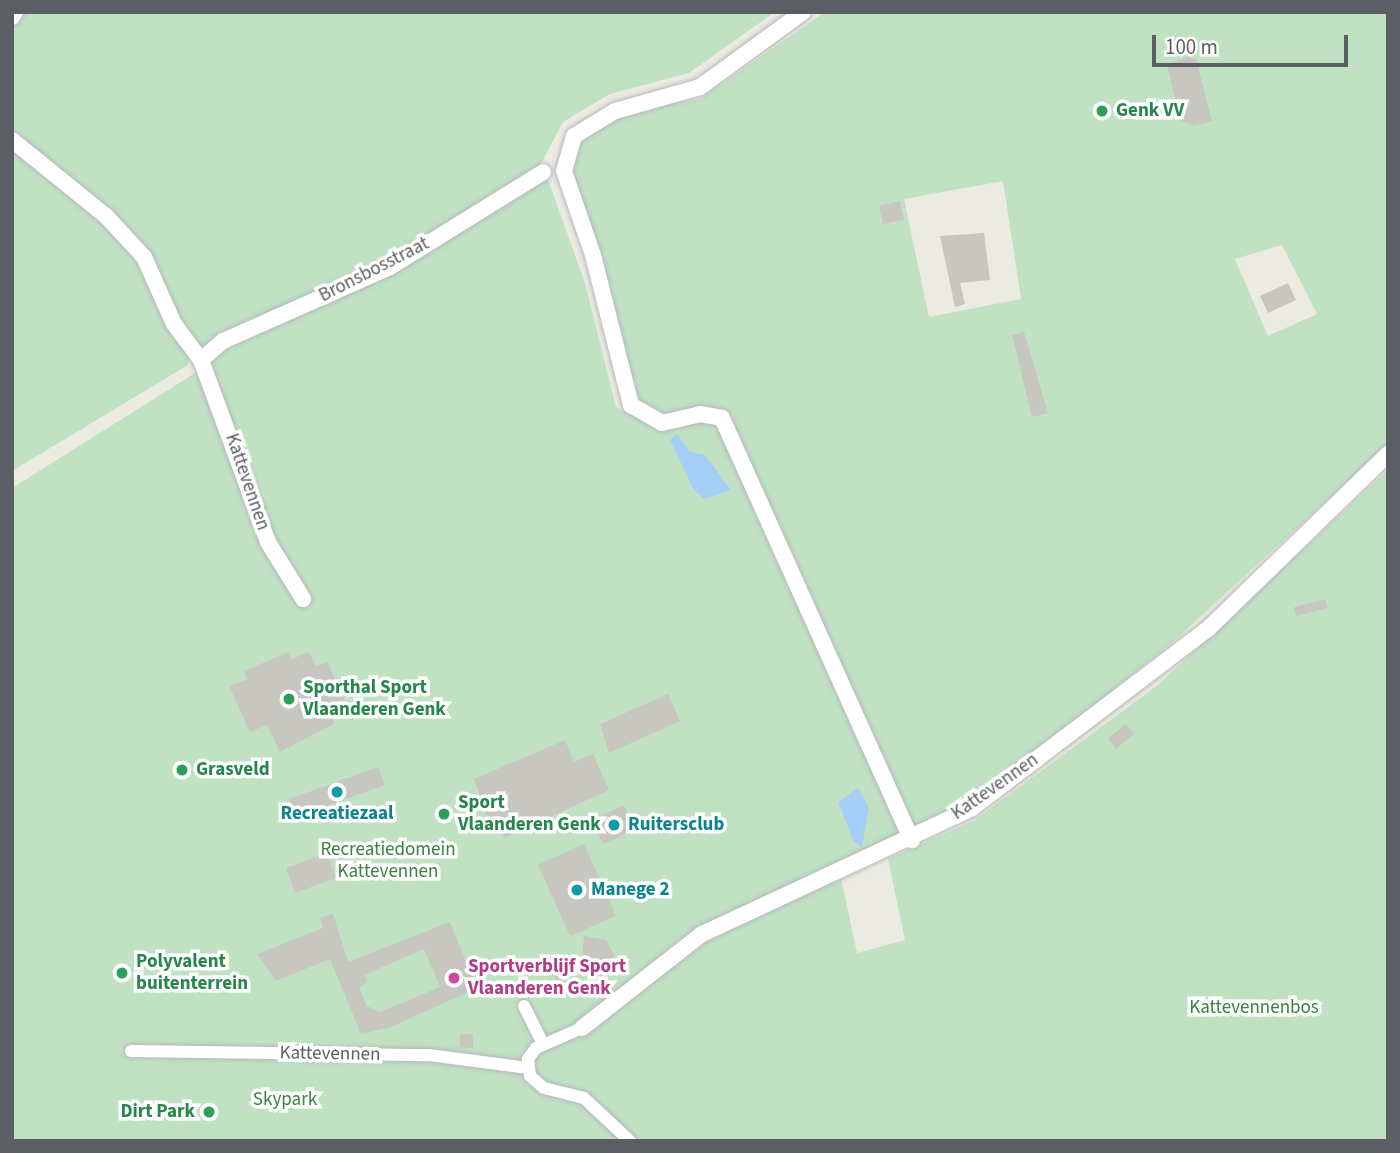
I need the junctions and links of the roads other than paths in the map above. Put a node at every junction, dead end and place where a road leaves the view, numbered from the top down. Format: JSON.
{"nodes":[{"id":1,"x":15,"y":12,"type":"edge"},
{"id":2,"x":803,"y":12,"type":"edge"},
{"id":3,"x":12,"y":17,"type":"edge"},
{"id":4,"x":12,"y":140,"type":"edge"},
{"id":5,"x":542,"y":172,"type":"dead end"},
{"id":6,"x":201,"y":360,"type":"junction"},
{"id":7,"x":1388,"y":454,"type":"edge"},
{"id":8,"x":303,"y":599,"type":"dead end"},
{"id":9,"x":912,"y":840,"type":"junction"},
{"id":10,"x":524,"y":1006,"type":"dead end"},
{"id":11,"x":582,"y":1028,"type":"joint"},
{"id":12,"x":547,"y":1043,"type":"junction"},
{"id":13,"x":131,"y":1051,"type":"dead end"},
{"id":14,"x":528,"y":1068,"type":"junction"},
{"id":15,"x":630,"y":1141,"type":"edge"}],
"edges":[{"from":1,"to":3,"type":"street"},
{"from":2,"to":9,"type":"street"},
{"from":4,"to":6,"type":"street","name":"Kattevennen"},
{"from":5,"to":6,"type":"street","name":"Bronsbosstraat"},
{"from":6,"to":8,"type":"street","name":"Kattevennen"},
{"from":7,"to":9,"type":"street","name":"Kattevennen"},
{"from":9,"to":11,"type":"street","name":"Kattevennen"},
{"from":10,"to":12,"type":"street"},
{"from":11,"to":12,"type":"street","name":"Kattevennen"},
{"from":12,"to":14,"type":"street"},
{"from":13,"to":14,"type":"street","name":"Kattevennen"},
{"from":14,"to":15,"type":"street"}]}
